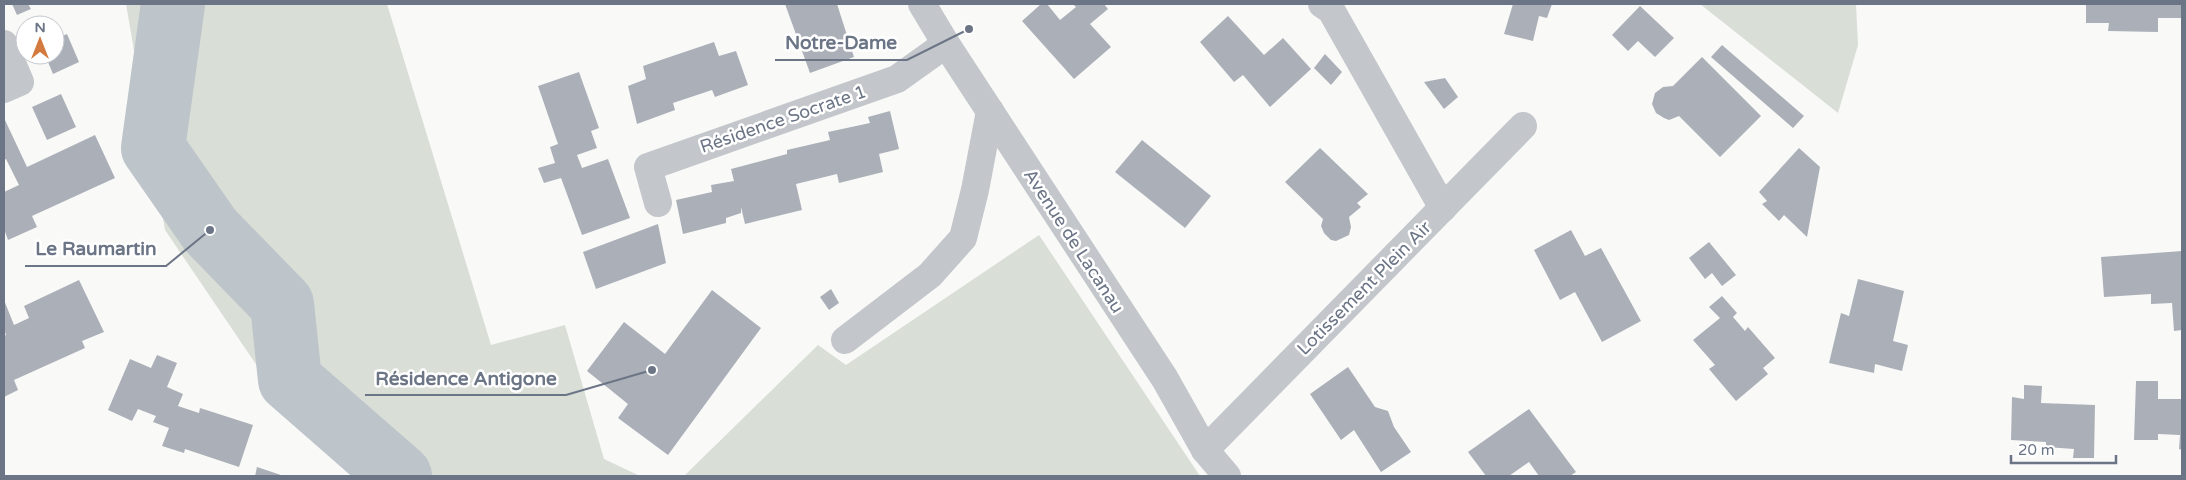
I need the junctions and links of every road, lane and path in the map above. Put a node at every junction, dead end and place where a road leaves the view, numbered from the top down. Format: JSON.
{"nodes":[{"id":1,"x":922,"y":4,"type":"edge"},
{"id":2,"x":1322,"y":4,"type":"edge"},
{"id":3,"x":4,"y":44,"type":"edge"},
{"id":4,"x":946,"y":44,"type":"junction"},
{"id":5,"x":4,"y":89,"type":"edge"},
{"id":6,"x":990,"y":111,"type":"junction"},
{"id":7,"x":1523,"y":126,"type":"dead end"},
{"id":8,"x":658,"y":203,"type":"dead end"},
{"id":9,"x":1443,"y":208,"type":"junction"},
{"id":10,"x":845,"y":340,"type":"dead end"},
{"id":11,"x":1205,"y":450,"type":"junction"},
{"id":12,"x":1227,"y":476,"type":"edge"}],
"edges":[{"from":1,"to":4,"type":"street","name":"Avenue de Lacanau"},
{"from":2,"to":9,"type":"street"},
{"from":3,"to":5,"type":"street"},
{"from":4,"to":6,"type":"street","name":"Avenue de Lacanau"},
{"from":4,"to":8,"type":"street","name":"Résidence Socrate 1"},
{"from":6,"to":10,"type":"street"},
{"from":6,"to":11,"type":"street","name":"Avenue de Lacanau"},
{"from":7,"to":9,"type":"street","name":"Lotissement Plein Air"},
{"from":9,"to":11,"type":"street","name":"Lotissement Plein Air"},
{"from":11,"to":12,"type":"street","name":"Avenue de Lacanau"}]}
